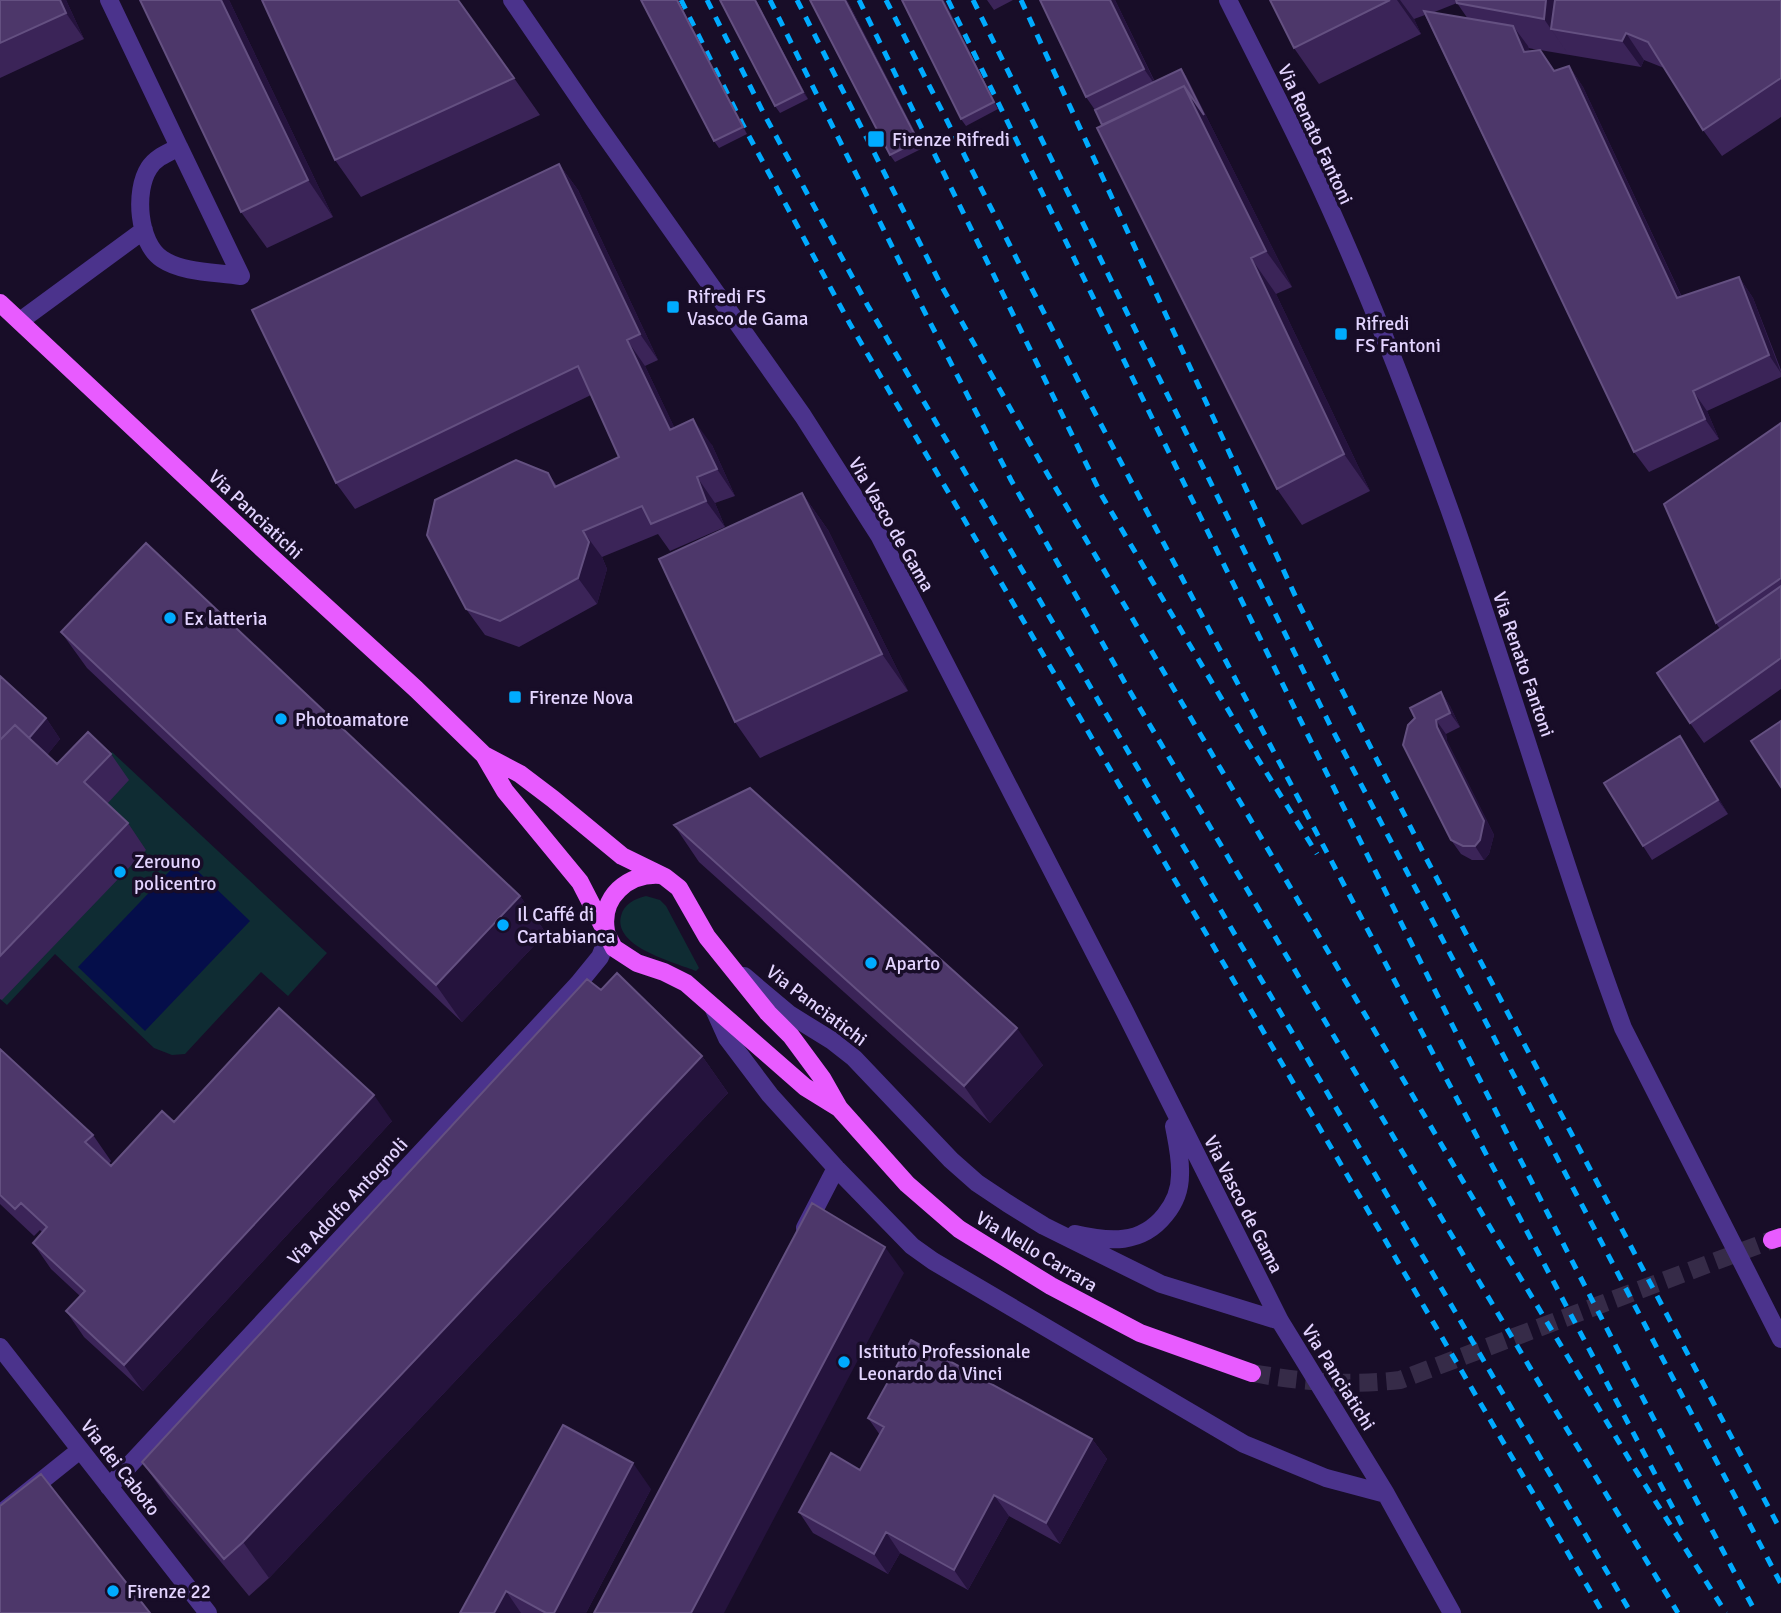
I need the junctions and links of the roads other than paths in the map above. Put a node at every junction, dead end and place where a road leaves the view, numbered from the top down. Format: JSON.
{"nodes":[{"id":1,"x":109,"y":0,"type":"edge"},
{"id":2,"x":512,"y":0,"type":"edge"},
{"id":3,"x":1228,"y":0,"type":"edge"},
{"id":4,"x":179,"y":147,"type":"junction"},
{"id":5,"x":144,"y":230,"type":"junction"},
{"id":6,"x":0,"y":303,"type":"edge"},
{"id":7,"x":20,"y":321,"type":"junction"},
{"id":8,"x":484,"y":755,"type":"junction"},
{"id":9,"x":665,"y":877,"type":"junction"},
{"id":10,"x":608,"y":937,"type":"junction"},
{"id":11,"x":719,"y":955,"type":"junction"},
{"id":12,"x":712,"y":1004,"type":"junction"},
{"id":13,"x":1171,"y":1107,"type":"junction"},
{"id":14,"x":839,"y":1108,"type":"junction"},
{"id":15,"x":836,"y":1168,"type":"junction"},
{"id":16,"x":1044,"y":1226,"type":"junction"},
{"id":17,"x":795,"y":1246,"type":"edge"},
{"id":18,"x":1280,"y":1321,"type":"junction"},
{"id":19,"x":1781,"y":1339,"type":"edge"},
{"id":20,"x":0,"y":1347,"type":"edge"},
{"id":21,"x":1252,"y":1373,"type":"tunnel mouth"},
{"id":22,"x":80,"y":1450,"type":"junction"},
{"id":23,"x":109,"y":1487,"type":"junction"},
{"id":24,"x":1386,"y":1494,"type":"junction"},
{"id":25,"x":0,"y":1514,"type":"edge"},
{"id":26,"x":208,"y":1613,"type":"edge"},
{"id":27,"x":1452,"y":1613,"type":"edge"}],
"edges":[{"from":1,"to":4,"type":"street"},
{"from":2,"to":13,"type":"street","name":"Via Vasco de Gama"},
{"from":3,"to":19,"type":"street","name":"Via Renato Fantoni"},
{"from":4,"to":5,"type":"street"},
{"from":4,"to":5,"type":"street"},
{"from":5,"to":7,"type":"street"},
{"from":6,"to":7,"type":"main road","name":"Via Panciatichi"},
{"from":7,"to":8,"type":"main road","name":"Via Panciatichi"},
{"from":8,"to":9,"type":"main road","name":"Via Panciatichi"},
{"from":8,"to":10,"type":"main road","name":"Via Panciatichi"},
{"from":9,"to":10,"type":"main road"},
{"from":9,"to":11,"type":"main road","name":"Via Panciatichi"},
{"from":10,"to":12,"type":"main road","name":"Via Panciatichi"},
{"from":10,"to":23,"type":"street","name":"Via Adolfo Antognoli"},
{"from":11,"to":14,"type":"main road","name":"Via Nello Carrara"},
{"from":11,"to":16,"type":"street","name":"Via Panciatichi"},
{"from":12,"to":14,"type":"main road","name":"Via Nello Carrara"},
{"from":12,"to":15,"type":"street","name":"Via Panciatichi"},
{"from":13,"to":16,"type":"street","name":"Via Vasco de Gama"},
{"from":13,"to":18,"type":"street","name":"Via Vasco de Gama"},
{"from":14,"to":21,"type":"main road","name":"Via Nello Carrara"},
{"from":15,"to":17,"type":"street"},
{"from":15,"to":24,"type":"street","name":"Via Panciatichi"},
{"from":16,"to":18,"type":"street","name":"Via Panciatichi"},
{"from":18,"to":24,"type":"street","name":"Via Panciatichi"},
{"from":20,"to":22,"type":"street","name":"Via dei Caboto"},
{"from":22,"to":23,"type":"street","name":"Via dei Caboto"},
{"from":22,"to":25,"type":"street"},
{"from":23,"to":26,"type":"street","name":"Via dei Caboto"},
{"from":24,"to":27,"type":"street"}]}
